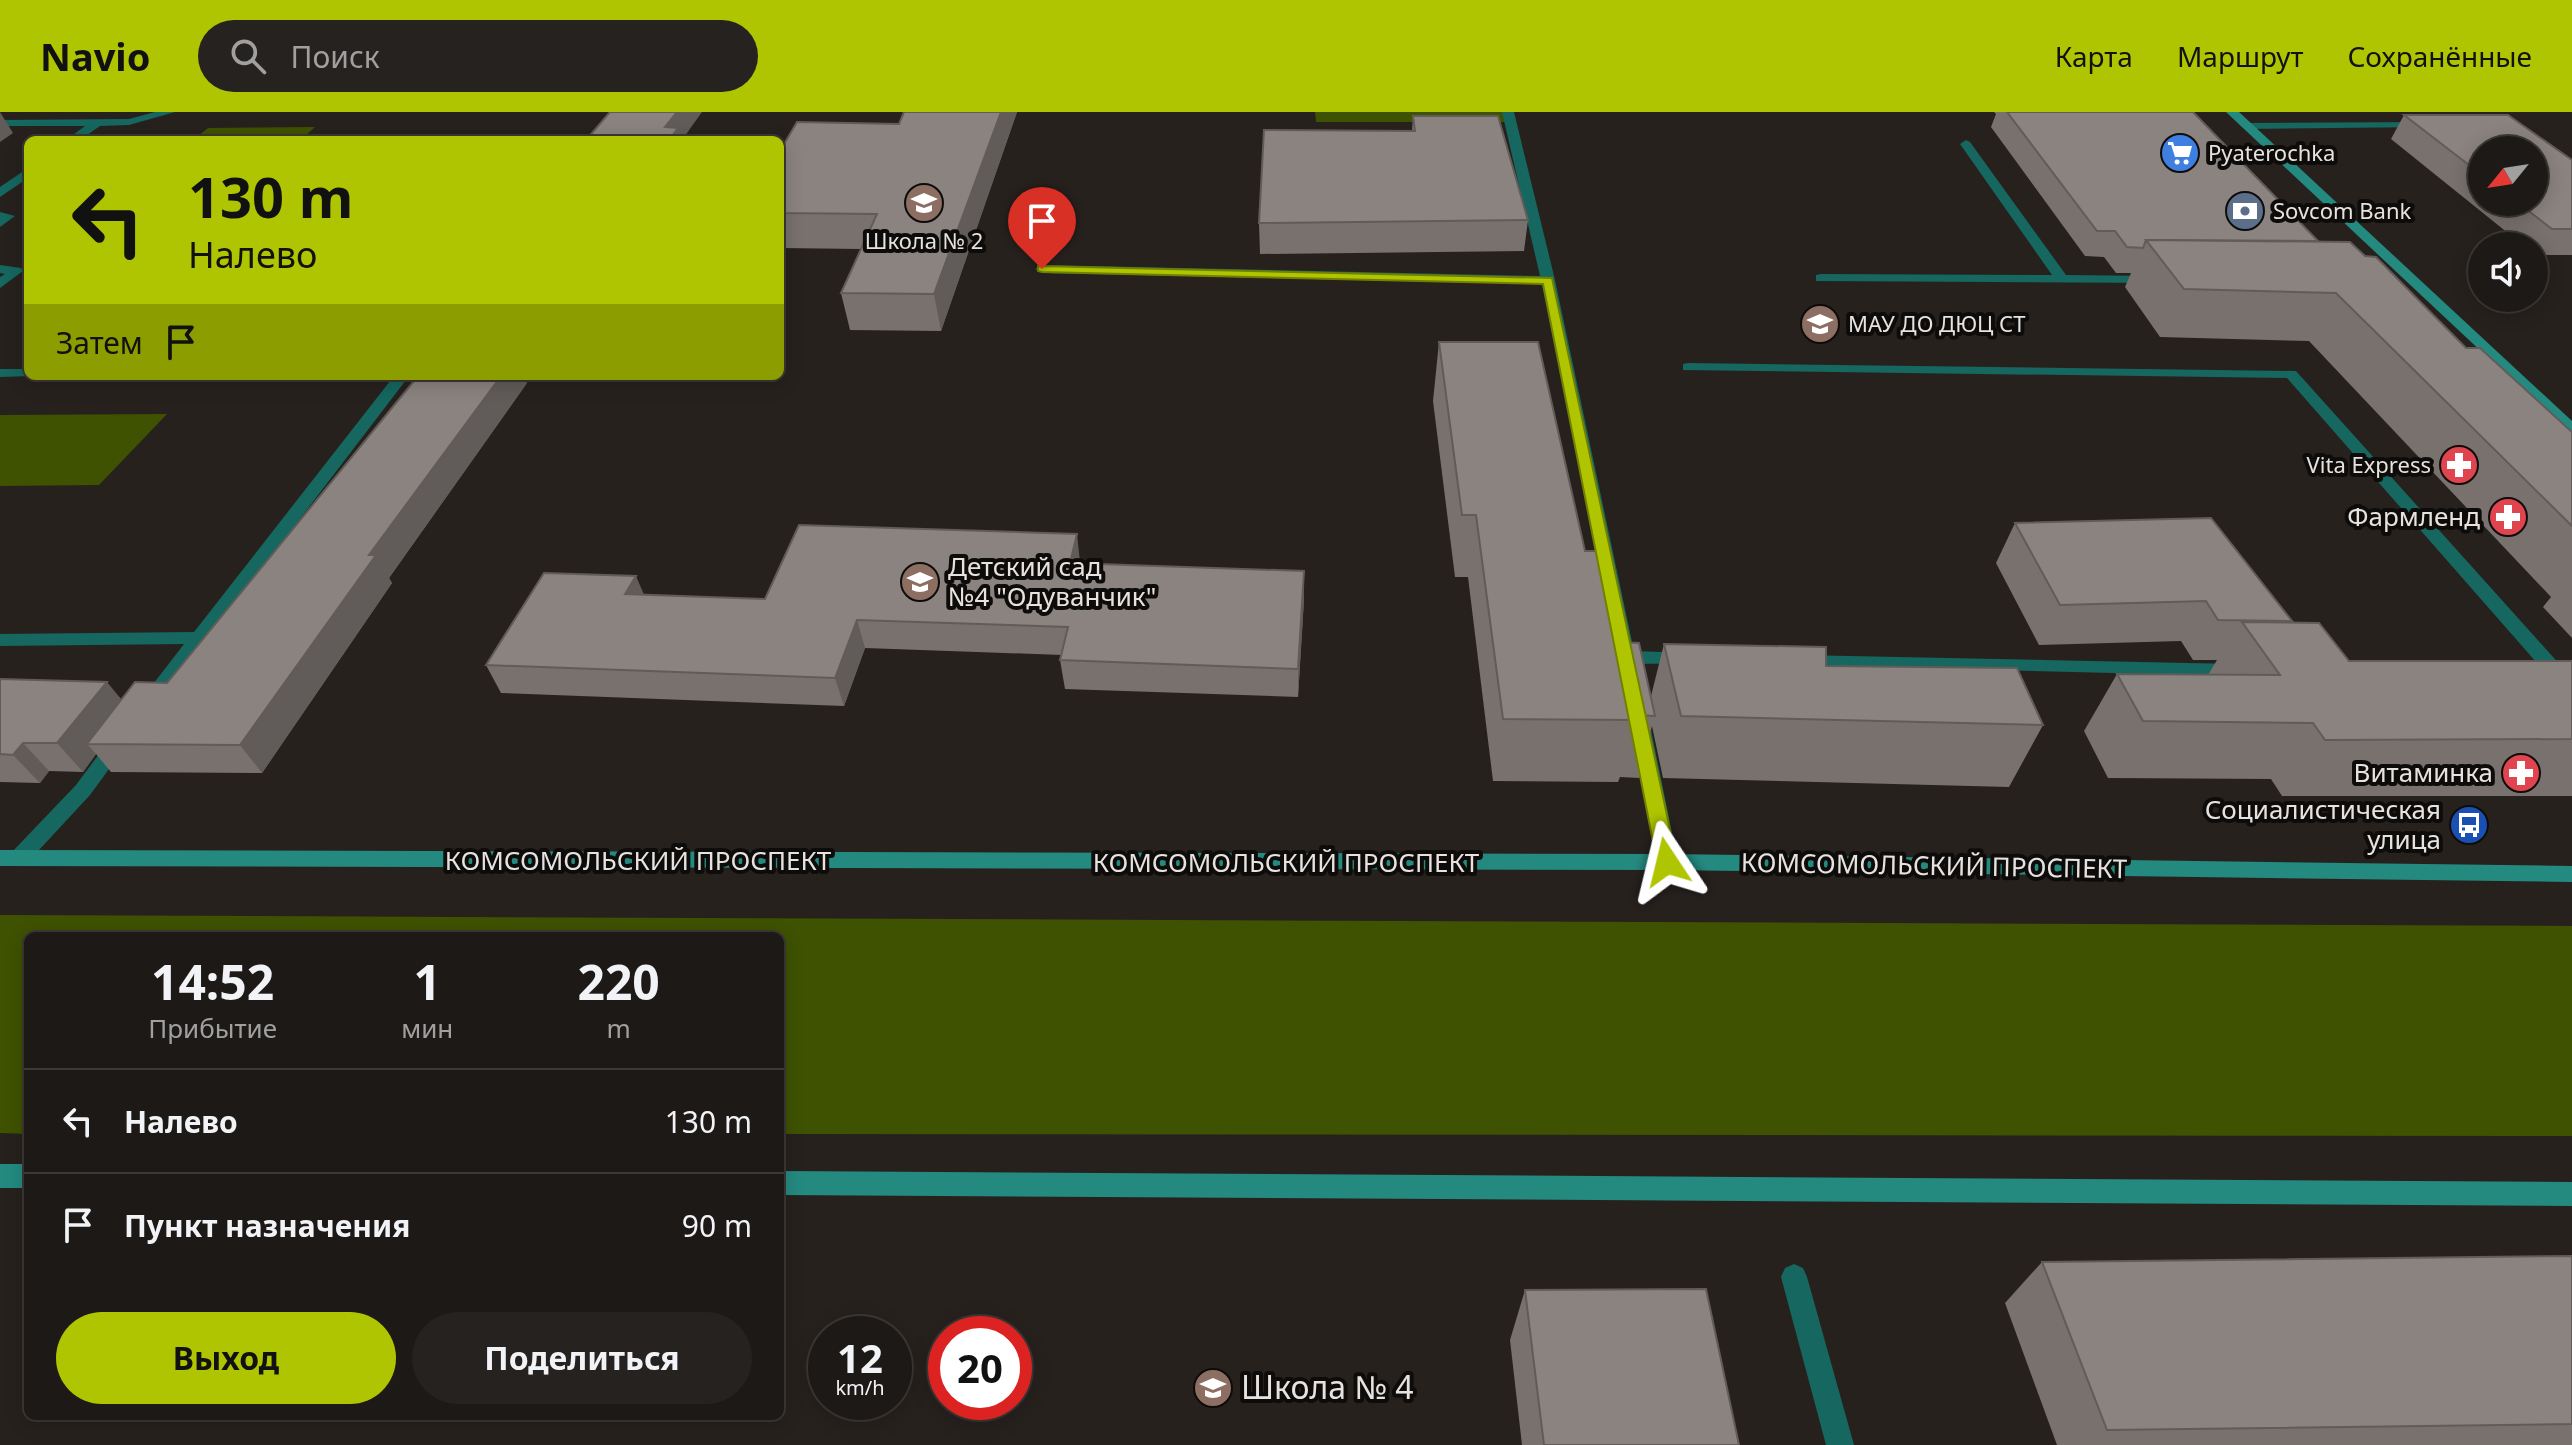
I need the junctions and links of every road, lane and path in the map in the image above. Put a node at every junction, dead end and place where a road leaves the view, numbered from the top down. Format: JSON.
{"nodes":[{"id":1,"x":169,"y":112,"type":"edge"},
{"id":2,"x":1508,"y":112,"type":"edge"},
{"id":3,"x":2232,"y":112,"type":"edge"},
{"id":4,"x":0,"y":123,"type":"edge"},
{"id":5,"x":96,"y":123,"type":"junction"},
{"id":6,"x":2441,"y":125,"type":"edge"},
{"id":7,"x":2247,"y":126,"type":"junction"},
{"id":8,"x":78,"y":136,"type":"edge"},
{"id":9,"x":1966,"y":144,"type":"dead end"},
{"id":10,"x":24,"y":175,"type":"edge"},
{"id":11,"x":0,"y":193,"type":"edge"},
{"id":12,"x":0,"y":216,"type":"edge"},
{"id":13,"x":0,"y":223,"type":"edge"},
{"id":14,"x":0,"y":269,"type":"edge"},
{"id":15,"x":1042,"y":269,"type":"dead end"},
{"id":16,"x":22,"y":272,"type":"edge"},
{"id":17,"x":1821,"y":278,"type":"dead end"},
{"id":18,"x":1548,"y":280,"type":"junction"},
{"id":19,"x":2062,"y":280,"type":"junction"},
{"id":20,"x":2173,"y":280,"type":"edge"},
{"id":21,"x":2388,"y":282,"type":"edge"},
{"id":22,"x":2415,"y":282,"type":"junction"},
{"id":23,"x":0,"y":284,"type":"edge"},
{"id":24,"x":1688,"y":367,"type":"dead end"},
{"id":25,"x":0,"y":373,"type":"edge"},
{"id":26,"x":24,"y":373,"type":"edge"},
{"id":27,"x":399,"y":380,"type":"edge"},
{"id":28,"x":2572,"y":429,"type":"edge"},
{"id":29,"x":197,"y":638,"type":"junction"},
{"id":30,"x":0,"y":640,"type":"edge"},
{"id":31,"x":1627,"y":657,"type":"junction"},
{"id":32,"x":1706,"y":659,"type":"edge"},
{"id":33,"x":1785,"y":661,"type":"edge"},
{"id":34,"x":2259,"y":670,"type":"edge"},
{"id":35,"x":2528,"y":676,"type":"edge"},
{"id":36,"x":2566,"y":683,"type":"edge"},
{"id":37,"x":9,"y":858,"type":"edge"},
{"id":38,"x":1667,"y":862,"type":"junction"},
{"id":39,"x":2572,"y":874,"type":"edge"},
{"id":40,"x":0,"y":1176,"type":"edge"},
{"id":41,"x":24,"y":1176,"type":"edge"},
{"id":42,"x":784,"y":1183,"type":"edge"},
{"id":43,"x":2572,"y":1194,"type":"edge"},
{"id":44,"x":1794,"y":1277,"type":"dead end"},
{"id":45,"x":1840,"y":1445,"type":"edge"}],
"edges":[{"from":1,"to":5,"type":"lane"},
{"from":2,"to":18,"type":"lane"},
{"from":3,"to":7,"type":"main road"},
{"from":4,"to":5,"type":"lane"},
{"from":5,"to":8,"type":"lane"},
{"from":6,"to":7,"type":"lane"},
{"from":7,"to":22,"type":"main road"},
{"from":9,"to":19,"type":"lane"},
{"from":10,"to":11,"type":"lane"},
{"from":12,"to":13,"type":"lane"},
{"from":14,"to":16,"type":"lane"},
{"from":15,"to":18,"type":"lane"},
{"from":16,"to":23,"type":"lane"},
{"from":17,"to":19,"type":"lane"},
{"from":18,"to":31,"type":"lane"},
{"from":19,"to":20,"type":"lane"},
{"from":21,"to":22,"type":"lane"},
{"from":22,"to":28,"type":"main road"},
{"from":24,"to":36,"type":"lane"},
{"from":25,"to":26,"type":"lane"},
{"from":27,"to":29,"type":"lane"},
{"from":29,"to":30,"type":"lane"},
{"from":29,"to":37,"type":"lane"},
{"from":31,"to":32,"type":"lane"},
{"from":31,"to":38,"type":"lane"},
{"from":33,"to":34,"type":"lane"},
{"from":35,"to":36,"type":"lane"},
{"from":37,"to":38,"type":"main road","name":"КОМСОМОЛЬСКИЙ ПРОСПЕКТ"},
{"from":38,"to":39,"type":"main road","name":"КОМСОМОЛЬСКИЙ ПРОСПЕКТ"},
{"from":40,"to":41,"type":"main road"},
{"from":42,"to":43,"type":"main road"},
{"from":44,"to":45,"type":"lane"}]}
